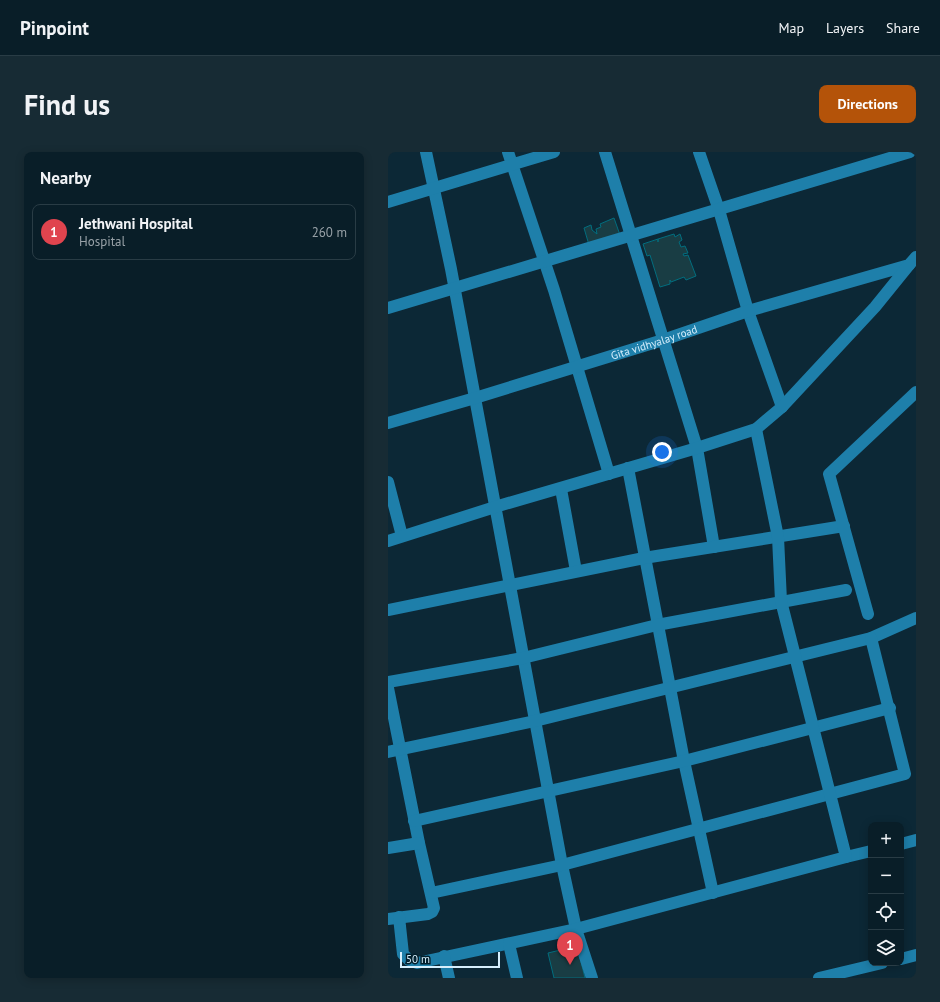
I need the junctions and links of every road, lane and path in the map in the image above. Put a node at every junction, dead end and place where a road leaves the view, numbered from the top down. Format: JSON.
{"nodes":[{"id":1,"x":426,"y":152,"type":"edge"},
{"id":2,"x":508,"y":152,"type":"edge"},
{"id":3,"x":554,"y":152,"type":"edge"},
{"id":4,"x":605,"y":152,"type":"edge"},
{"id":5,"x":699,"y":152,"type":"edge"},
{"id":6,"x":910,"y":152,"type":"edge"},
{"id":7,"x":914,"y":152,"type":"edge"},
{"id":8,"x":916,"y":156,"type":"edge"},
{"id":9,"x":875,"y":157,"type":"edge"},
{"id":10,"x":512,"y":165,"type":"junction"},
{"id":11,"x":435,"y":188,"type":"junction"},
{"id":12,"x":388,"y":202,"type":"edge"},
{"id":13,"x":719,"y":210,"type":"junction"},
{"id":14,"x":630,"y":236,"type":"junction"},
{"id":15,"x":544,"y":260,"type":"junction"},
{"id":16,"x":913,"y":261,"type":"edge"},
{"id":17,"x":455,"y":289,"type":"junction"},
{"id":18,"x":388,"y":308,"type":"edge"},
{"id":19,"x":748,"y":311,"type":"junction"},
{"id":20,"x":663,"y":340,"type":"junction"},
{"id":21,"x":577,"y":366,"type":"junction"},
{"id":22,"x":916,"y":392,"type":"edge"},
{"id":23,"x":475,"y":398,"type":"junction"},
{"id":24,"x":782,"y":407,"type":"junction"},
{"id":25,"x":388,"y":423,"type":"edge"},
{"id":26,"x":756,"y":429,"type":"junction"},
{"id":27,"x":697,"y":448,"type":"junction"},
{"id":28,"x":628,"y":468,"type":"junction"},
{"id":29,"x":609,"y":474,"type":"junction"},
{"id":30,"x":388,"y":482,"type":"edge"},
{"id":31,"x":561,"y":488,"type":"junction"},
{"id":32,"x":495,"y":507,"type":"junction"},
{"id":33,"x":844,"y":526,"type":"junction"},
{"id":34,"x":402,"y":536,"type":"junction"},
{"id":35,"x":778,"y":537,"type":"junction"},
{"id":36,"x":388,"y":540,"type":"edge"},
{"id":37,"x":714,"y":547,"type":"junction"},
{"id":38,"x":644,"y":558,"type":"junction"},
{"id":39,"x":576,"y":571,"type":"junction"},
{"id":40,"x":509,"y":584,"type":"junction"},
{"id":41,"x":846,"y":590,"type":"dead end"},
{"id":42,"x":781,"y":601,"type":"junction"},
{"id":43,"x":388,"y":610,"type":"edge"},
{"id":44,"x":868,"y":614,"type":"dead end"},
{"id":45,"x":916,"y":618,"type":"edge"},
{"id":46,"x":658,"y":625,"type":"junction"},
{"id":47,"x":871,"y":638,"type":"junction"},
{"id":48,"x":794,"y":656,"type":"junction"},
{"id":49,"x":523,"y":658,"type":"junction"},
{"id":50,"x":388,"y":682,"type":"edge"},
{"id":51,"x":670,"y":686,"type":"junction"},
{"id":52,"x":388,"y":688,"type":"edge"},
{"id":53,"x":890,"y":708,"type":"junction"},
{"id":54,"x":535,"y":721,"type":"junction"},
{"id":55,"x":814,"y":728,"type":"junction"},
{"id":56,"x":400,"y":750,"type":"junction"},
{"id":57,"x":388,"y":752,"type":"edge"},
{"id":58,"x":684,"y":761,"type":"junction"},
{"id":59,"x":548,"y":791,"type":"junction"},
{"id":60,"x":829,"y":794,"type":"junction"},
{"id":61,"x":414,"y":821,"type":"junction"},
{"id":62,"x":698,"y":829,"type":"junction"},
{"id":63,"x":916,"y":840,"type":"edge"},
{"id":64,"x":419,"y":843,"type":"junction"},
{"id":65,"x":904,"y":843,"type":"edge"},
{"id":66,"x":388,"y":848,"type":"edge"},
{"id":67,"x":868,"y":852,"type":"edge"},
{"id":68,"x":846,"y":857,"type":"junction"},
{"id":69,"x":562,"y":865,"type":"junction"},
{"id":70,"x":431,"y":893,"type":"junction"},
{"id":71,"x":712,"y":893,"type":"junction"},
{"id":72,"x":394,"y":918,"type":"edge"},
{"id":73,"x":576,"y":929,"type":"junction"},
{"id":74,"x":510,"y":944,"type":"junction"},
{"id":75,"x":916,"y":955,"type":"edge"},
{"id":76,"x":444,"y":956,"type":"junction"},
{"id":77,"x":904,"y":957,"type":"edge"},
{"id":78,"x":869,"y":966,"type":"edge"},
{"id":79,"x":449,"y":978,"type":"edge"},
{"id":80,"x":517,"y":978,"type":"edge"},
{"id":81,"x":592,"y":978,"type":"edge"},
{"id":82,"x":819,"y":978,"type":"edge"}],
"edges":[{"from":1,"to":11,"type":"street"},
{"from":2,"to":10,"type":"street"},
{"from":3,"to":10,"type":"street"},
{"from":4,"to":14,"type":"street"},
{"from":5,"to":13,"type":"street"},
{"from":6,"to":9,"type":"street"},
{"from":7,"to":8,"type":"street"},
{"from":9,"to":13,"type":"street"},
{"from":10,"to":11,"type":"street"},
{"from":10,"to":15,"type":"street"},
{"from":11,"to":12,"type":"street"},
{"from":11,"to":17,"type":"street"},
{"from":13,"to":14,"type":"street"},
{"from":13,"to":19,"type":"street"},
{"from":14,"to":15,"type":"street"},
{"from":14,"to":20,"type":"street"},
{"from":15,"to":17,"type":"street"},
{"from":15,"to":21,"type":"street"},
{"from":16,"to":19,"type":"street","name":"Gita vidhyalay road"},
{"from":16,"to":24,"type":"street"},
{"from":17,"to":18,"type":"street"},
{"from":17,"to":23,"type":"street"},
{"from":19,"to":20,"type":"street","name":"Gita vidhyalay road"},
{"from":19,"to":24,"type":"street"},
{"from":20,"to":21,"type":"street","name":"Gita vidhyalay road"},
{"from":20,"to":27,"type":"street"},
{"from":21,"to":23,"type":"street","name":"Gita vidhyalay road"},
{"from":21,"to":29,"type":"street"},
{"from":22,"to":33,"type":"street"},
{"from":23,"to":25,"type":"street","name":"Gita vidhyalay road"},
{"from":23,"to":32,"type":"street"},
{"from":24,"to":26,"type":"street"},
{"from":26,"to":27,"type":"street"},
{"from":26,"to":35,"type":"street"},
{"from":27,"to":28,"type":"street"},
{"from":27,"to":37,"type":"street"},
{"from":28,"to":29,"type":"street"},
{"from":28,"to":38,"type":"street"},
{"from":29,"to":31,"type":"street"},
{"from":30,"to":34,"type":"street"},
{"from":31,"to":32,"type":"street"},
{"from":31,"to":39,"type":"street"},
{"from":32,"to":34,"type":"street"},
{"from":32,"to":40,"type":"street"},
{"from":33,"to":35,"type":"street"},
{"from":33,"to":44,"type":"street"},
{"from":34,"to":36,"type":"street"},
{"from":35,"to":37,"type":"street"},
{"from":35,"to":42,"type":"street"},
{"from":37,"to":38,"type":"street"},
{"from":38,"to":39,"type":"street"},
{"from":38,"to":46,"type":"street"},
{"from":39,"to":40,"type":"street"},
{"from":40,"to":43,"type":"street"},
{"from":40,"to":49,"type":"street"},
{"from":41,"to":42,"type":"street"},
{"from":42,"to":46,"type":"street"},
{"from":42,"to":48,"type":"street"},
{"from":45,"to":47,"type":"street"},
{"from":46,"to":49,"type":"street"},
{"from":46,"to":51,"type":"street"},
{"from":47,"to":48,"type":"street"},
{"from":47,"to":53,"type":"street"},
{"from":48,"to":51,"type":"street"},
{"from":48,"to":55,"type":"street"},
{"from":49,"to":50,"type":"street"},
{"from":49,"to":54,"type":"street"},
{"from":51,"to":54,"type":"street"},
{"from":51,"to":58,"type":"street"},
{"from":52,"to":56,"type":"street"},
{"from":53,"to":55,"type":"street"},
{"from":53,"to":60,"type":"street"},
{"from":54,"to":56,"type":"street"},
{"from":54,"to":59,"type":"street"},
{"from":55,"to":58,"type":"street"},
{"from":55,"to":60,"type":"street"},
{"from":56,"to":57,"type":"street"},
{"from":56,"to":61,"type":"street"},
{"from":58,"to":59,"type":"street"},
{"from":58,"to":62,"type":"street"},
{"from":59,"to":61,"type":"street"},
{"from":59,"to":69,"type":"street"},
{"from":60,"to":62,"type":"street"},
{"from":60,"to":68,"type":"street"},
{"from":61,"to":64,"type":"street"},
{"from":62,"to":69,"type":"street"},
{"from":62,"to":71,"type":"street"},
{"from":63,"to":65,"type":"street"},
{"from":64,"to":66,"type":"street"},
{"from":64,"to":70,"type":"street"},
{"from":67,"to":68,"type":"street"},
{"from":68,"to":71,"type":"street"},
{"from":69,"to":70,"type":"street"},
{"from":69,"to":73,"type":"street"},
{"from":70,"to":72,"type":"street"},
{"from":71,"to":73,"type":"street"},
{"from":72,"to":76,"type":"street"},
{"from":73,"to":74,"type":"street"},
{"from":73,"to":81,"type":"street"},
{"from":74,"to":76,"type":"street"},
{"from":74,"to":80,"type":"street"},
{"from":75,"to":77,"type":"street"},
{"from":76,"to":79,"type":"street"},
{"from":78,"to":82,"type":"street"}]}
